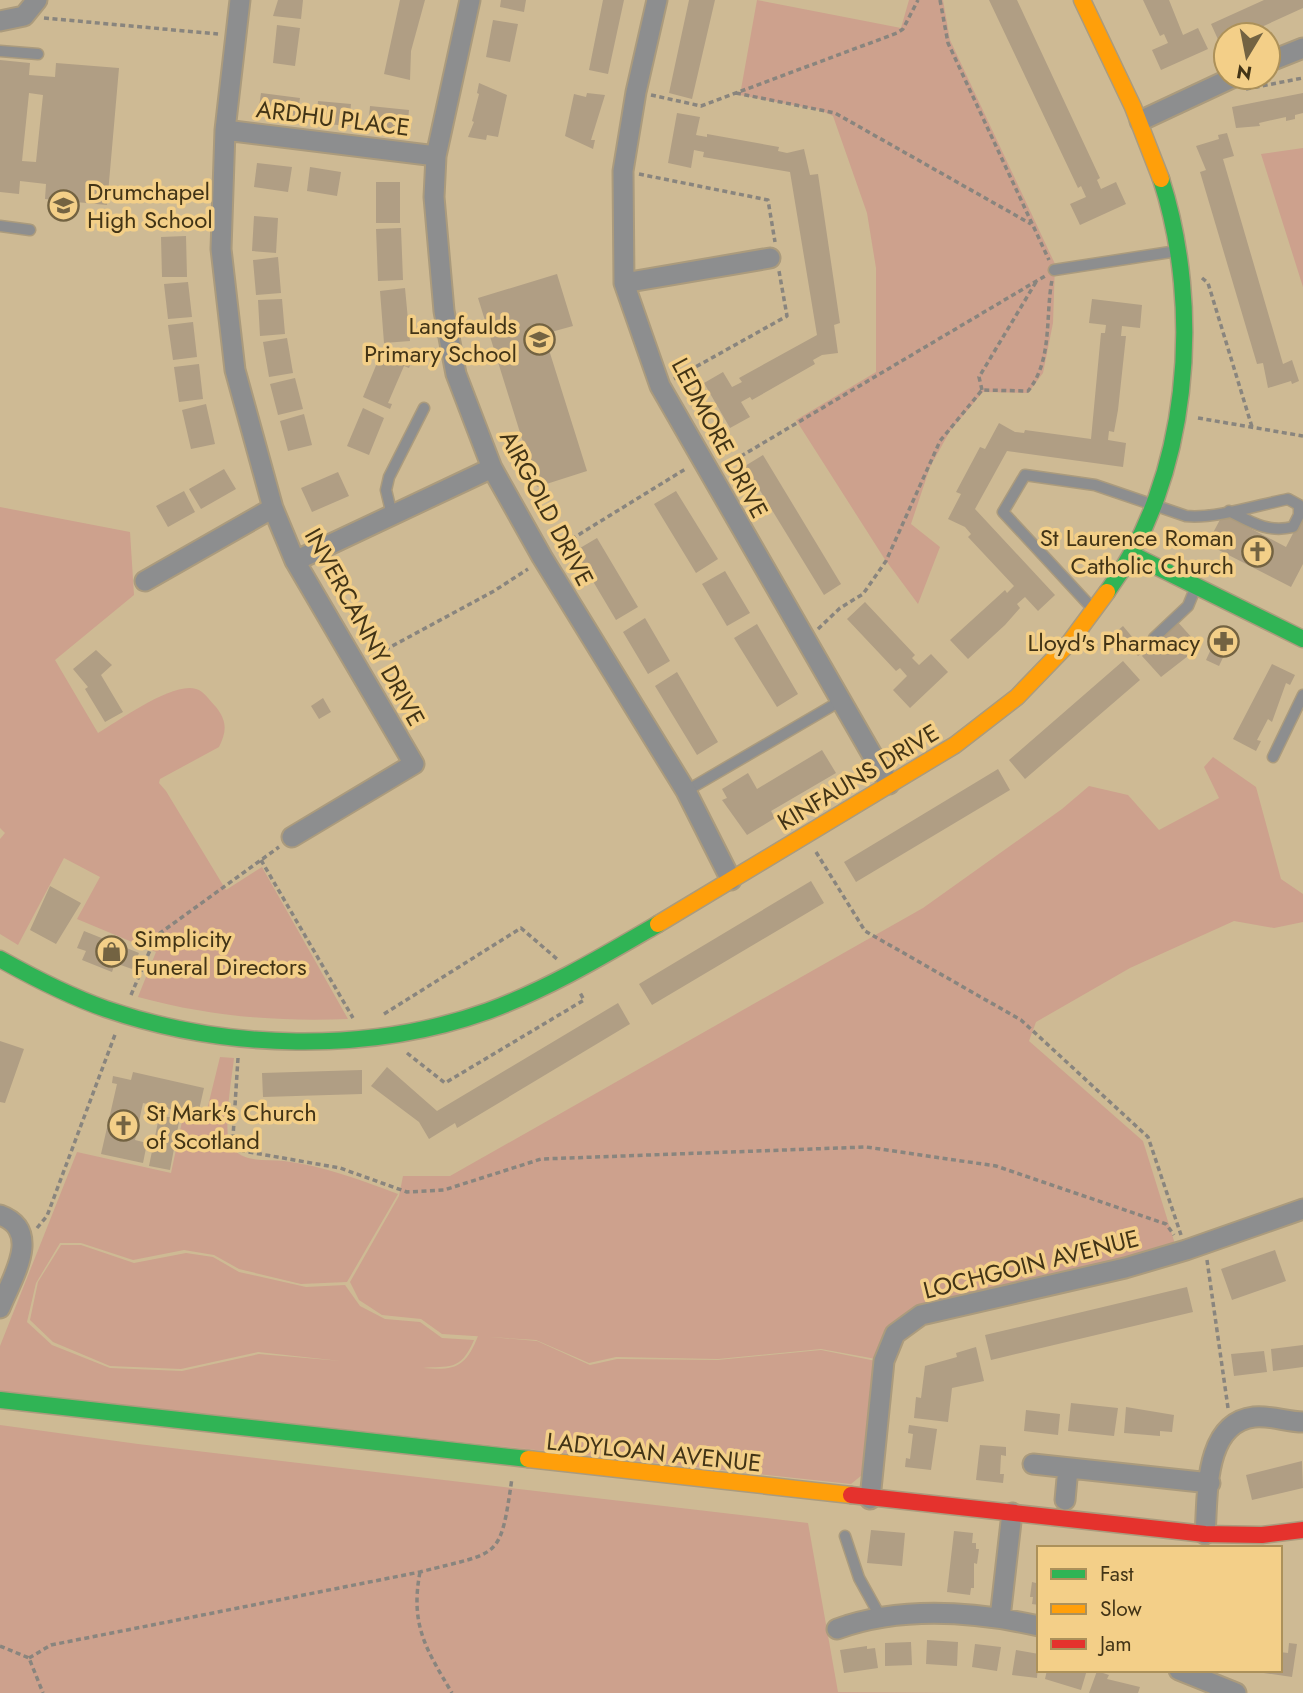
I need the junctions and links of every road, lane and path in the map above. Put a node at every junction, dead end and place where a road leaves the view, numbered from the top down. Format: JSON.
{"nodes":[{"id":1,"x":37,"y":0,"type":"edge"},
{"id":2,"x":240,"y":0,"type":"edge"},
{"id":3,"x":470,"y":0,"type":"edge"},
{"id":4,"x":657,"y":0,"type":"edge"},
{"id":5,"x":918,"y":0,"type":"edge"},
{"id":6,"x":940,"y":0,"type":"edge"},
{"id":7,"x":1082,"y":0,"type":"edge"},
{"id":8,"x":24,"y":16,"type":"junction"},
{"id":9,"x":0,"y":21,"type":"edge"},
{"id":10,"x":235,"y":35,"type":"junction"},
{"id":11,"x":1303,"y":48,"type":"edge"},
{"id":12,"x":0,"y":51,"type":"edge"},
{"id":13,"x":38,"y":54,"type":"dead end"},
{"id":14,"x":1282,"y":56,"type":"edge"},
{"id":15,"x":1303,"y":78,"type":"edge"},
{"id":16,"x":1282,"y":82,"type":"edge"},
{"id":17,"x":1215,"y":91,"type":"edge"},
{"id":18,"x":635,"y":92,"type":"junction"},
{"id":19,"x":736,"y":93,"type":"junction"},
{"id":20,"x":1140,"y":121,"type":"junction"},
{"id":21,"x":225,"y":130,"type":"junction"},
{"id":22,"x":436,"y":156,"type":"junction"},
{"id":23,"x":1033,"y":225,"type":"junction"},
{"id":24,"x":0,"y":226,"type":"edge"},
{"id":25,"x":30,"y":230,"type":"dead end"},
{"id":26,"x":1177,"y":251,"type":"junction"},
{"id":27,"x":770,"y":258,"type":"dead end"},
{"id":28,"x":1054,"y":270,"type":"junction"},
{"id":29,"x":1183,"y":279,"type":"junction"},
{"id":30,"x":1037,"y":280,"type":"junction"},
{"id":31,"x":624,"y":283,"type":"junction"},
{"id":32,"x":982,"y":390,"type":"junction"},
{"id":33,"x":424,"y":408,"type":"dead end"},
{"id":34,"x":1179,"y":414,"type":"junction"},
{"id":35,"x":1252,"y":427,"type":"junction"},
{"id":36,"x":1303,"y":436,"type":"edge"},
{"id":37,"x":492,"y":468,"type":"junction"},
{"id":38,"x":677,"y":474,"type":"dead end"},
{"id":39,"x":710,"y":475,"type":"junction"},
{"id":40,"x":1153,"y":506,"type":"junction"},
{"id":41,"x":274,"y":508,"type":"junction"},
{"id":42,"x":1229,"y":510,"type":"junction"},
{"id":43,"x":392,"y":515,"type":"junction"},
{"id":44,"x":550,"y":552,"type":"junction"},
{"id":45,"x":1131,"y":554,"type":"junction"},
{"id":46,"x":295,"y":561,"type":"junction"},
{"id":47,"x":145,"y":581,"type":"dead end"},
{"id":48,"x":1197,"y":585,"type":"junction"},
{"id":49,"x":1096,"y":612,"type":"junction"},
{"id":50,"x":1154,"y":638,"type":"dead end"},
{"id":51,"x":1303,"y":639,"type":"edge"},
{"id":52,"x":806,"y":640,"type":"junction"},
{"id":53,"x":357,"y":666,"type":"junction"},
{"id":54,"x":1303,"y":695,"type":"edge"},
{"id":55,"x":842,"y":700,"type":"junction"},
{"id":56,"x":1272,"y":757,"type":"dead end"},
{"id":57,"x":889,"y":784,"type":"junction"},
{"id":58,"x":686,"y":792,"type":"junction"},
{"id":59,"x":292,"y":837,"type":"dead end"},
{"id":60,"x":815,"y":849,"type":"dead end"},
{"id":61,"x":261,"y":860,"type":"dead end"},
{"id":62,"x":732,"y":880,"type":"junction"},
{"id":63,"x":0,"y":959,"type":"edge"},
{"id":64,"x":568,"y":974,"type":"junction"},
{"id":65,"x":396,"y":1034,"type":"junction"},
{"id":66,"x":365,"y":1038,"type":"junction"},
{"id":67,"x":238,"y":1056,"type":"dead end"},
{"id":68,"x":1303,"y":1209,"type":"edge"},
{"id":69,"x":0,"y":1214,"type":"edge"},
{"id":70,"x":1195,"y":1247,"type":"junction"},
{"id":71,"x":0,"y":1308,"type":"edge"},
{"id":72,"x":0,"y":1400,"type":"edge"},
{"id":73,"x":1303,"y":1422,"type":"edge"},
{"id":74,"x":1230,"y":1428,"type":"junction"},
{"id":75,"x":515,"y":1459,"type":"junction"},
{"id":76,"x":1033,"y":1464,"type":"dead end"},
{"id":77,"x":1068,"y":1468,"type":"junction"},
{"id":78,"x":1210,"y":1483,"type":"junction"},
{"id":79,"x":870,"y":1499,"type":"junction"},
{"id":80,"x":1065,"y":1500,"type":"dead end"},
{"id":81,"x":1012,"y":1513,"type":"junction"},
{"id":82,"x":1303,"y":1530,"type":"edge"},
{"id":83,"x":1205,"y":1534,"type":"junction"},
{"id":84,"x":845,"y":1536,"type":"dead end"},
{"id":85,"x":420,"y":1572,"type":"junction"},
{"id":86,"x":880,"y":1616,"type":"junction"},
{"id":87,"x":1000,"y":1618,"type":"junction"},
{"id":88,"x":1037,"y":1626,"type":"edge"},
{"id":89,"x":836,"y":1629,"type":"dead end"},
{"id":90,"x":0,"y":1646,"type":"edge"},
{"id":91,"x":29,"y":1658,"type":"junction"},
{"id":92,"x":1187,"y":1672,"type":"edge"},
{"id":93,"x":43,"y":1693,"type":"edge"},
{"id":94,"x":452,"y":1693,"type":"edge"},
{"id":95,"x":1236,"y":1693,"type":"edge"}],
"edges":[{"from":1,"to":8,"type":"street"},
{"from":2,"to":10,"type":"street","name":"INVERCANNY DRIVE"},
{"from":3,"to":22,"type":"street","name":"AIRGOLD DRIVE"},
{"from":4,"to":18,"type":"street","name":"LEDMORE DRIVE"},
{"from":5,"to":19,"type":"path"},
{"from":6,"to":23,"type":"path"},
{"from":7,"to":20,"type":"street","name":"KINFAUNS DRIVE"},
{"from":8,"to":9,"type":"street"},
{"from":8,"to":10,"type":"path"},
{"from":10,"to":21,"type":"street","name":"INVERCANNY DRIVE"},
{"from":11,"to":14,"type":"street"},
{"from":12,"to":13,"type":"lane"},
{"from":15,"to":16,"type":"path"},
{"from":17,"to":20,"type":"street"},
{"from":18,"to":19,"type":"path"},
{"from":18,"to":31,"type":"street","name":"LEDMORE DRIVE"},
{"from":19,"to":23,"type":"path"},
{"from":20,"to":26,"type":"street","name":"KINFAUNS DRIVE"},
{"from":21,"to":22,"type":"street","name":"ARDHU PLACE"},
{"from":21,"to":41,"type":"street","name":"INVERCANNY DRIVE"},
{"from":22,"to":37,"type":"street","name":"AIRGOLD DRIVE"},
{"from":23,"to":28,"type":"path"},
{"from":24,"to":25,"type":"lane"},
{"from":26,"to":28,"type":"lane"},
{"from":26,"to":29,"type":"street","name":"KINFAUNS DRIVE"},
{"from":27,"to":31,"type":"street"},
{"from":28,"to":30,"type":"path"},
{"from":28,"to":32,"type":"path"},
{"from":29,"to":34,"type":"street","name":"KINFAUNS DRIVE"},
{"from":29,"to":35,"type":"path"},
{"from":30,"to":32,"type":"path"},
{"from":30,"to":39,"type":"path"},
{"from":31,"to":39,"type":"street","name":"LEDMORE DRIVE"},
{"from":32,"to":52,"type":"path"},
{"from":33,"to":43,"type":"lane"},
{"from":34,"to":35,"type":"path"},
{"from":34,"to":40,"type":"street","name":"KINFAUNS DRIVE"},
{"from":35,"to":36,"type":"path"},
{"from":37,"to":43,"type":"street"},
{"from":37,"to":44,"type":"street","name":"AIRGOLD DRIVE"},
{"from":38,"to":44,"type":"path"},
{"from":39,"to":52,"type":"street","name":"LEDMORE DRIVE"},
{"from":40,"to":42,"type":"lane"},
{"from":40,"to":45,"type":"street","name":"KINFAUNS DRIVE"},
{"from":40,"to":49,"type":"lane"},
{"from":41,"to":46,"type":"street","name":"INVERCANNY DRIVE"},
{"from":41,"to":47,"type":"street"},
{"from":42,"to":42,"type":"lane"},
{"from":43,"to":46,"type":"street"},
{"from":44,"to":53,"type":"path"},
{"from":44,"to":58,"type":"street","name":"AIRGOLD DRIVE"},
{"from":45,"to":48,"type":"street"},
{"from":45,"to":49,"type":"street","name":"KINFAUNS DRIVE"},
{"from":46,"to":53,"type":"street","name":"INVERCANNY DRIVE"},
{"from":48,"to":50,"type":"lane"},
{"from":48,"to":51,"type":"street"},
{"from":49,"to":57,"type":"street","name":"KINFAUNS DRIVE"},
{"from":52,"to":55,"type":"street","name":"LEDMORE DRIVE"},
{"from":53,"to":59,"type":"street","name":"INVERCANNY DRIVE"},
{"from":54,"to":56,"type":"lane"},
{"from":55,"to":57,"type":"street","name":"LEDMORE DRIVE"},
{"from":55,"to":58,"type":"lane"},
{"from":57,"to":62,"type":"street","name":"KINFAUNS DRIVE"},
{"from":58,"to":62,"type":"street","name":"AIRGOLD DRIVE"},
{"from":60,"to":70,"type":"path"},
{"from":61,"to":66,"type":"path"},
{"from":62,"to":64,"type":"street","name":"KINFAUNS DRIVE"},
{"from":63,"to":66,"type":"street","name":"KINFAUNS DRIVE"},
{"from":64,"to":65,"type":"street","name":"KINFAUNS DRIVE"},
{"from":64,"to":65,"type":"path"},
{"from":64,"to":66,"type":"path"},
{"from":65,"to":66,"type":"street","name":"KINFAUNS DRIVE"},
{"from":67,"to":70,"type":"path"},
{"from":68,"to":70,"type":"street","name":"LOCHGOIN AVENUE"},
{"from":69,"to":71,"type":"street"},
{"from":70,"to":74,"type":"path"},
{"from":70,"to":79,"type":"street","name":"LOCHGOIN AVENUE"},
{"from":72,"to":75,"type":"street","name":"LADYLOAN AVENUE"},
{"from":73,"to":74,"type":"street"},
{"from":74,"to":78,"type":"street"},
{"from":75,"to":79,"type":"street","name":"LADYLOAN AVENUE"},
{"from":75,"to":85,"type":"path"},
{"from":76,"to":77,"type":"street"},
{"from":77,"to":78,"type":"street"},
{"from":77,"to":80,"type":"street"},
{"from":78,"to":83,"type":"street"},
{"from":79,"to":81,"type":"street","name":"LADYLOAN AVENUE"},
{"from":81,"to":83,"type":"street","name":"LADYLOAN AVENUE"},
{"from":81,"to":87,"type":"street"},
{"from":82,"to":83,"type":"street","name":"LADYLOAN AVENUE"},
{"from":84,"to":86,"type":"lane"},
{"from":85,"to":91,"type":"path"},
{"from":85,"to":94,"type":"path"},
{"from":86,"to":87,"type":"street"},
{"from":86,"to":89,"type":"street"},
{"from":87,"to":88,"type":"street"},
{"from":90,"to":91,"type":"path"},
{"from":91,"to":93,"type":"path"},
{"from":92,"to":95,"type":"street"}]}
